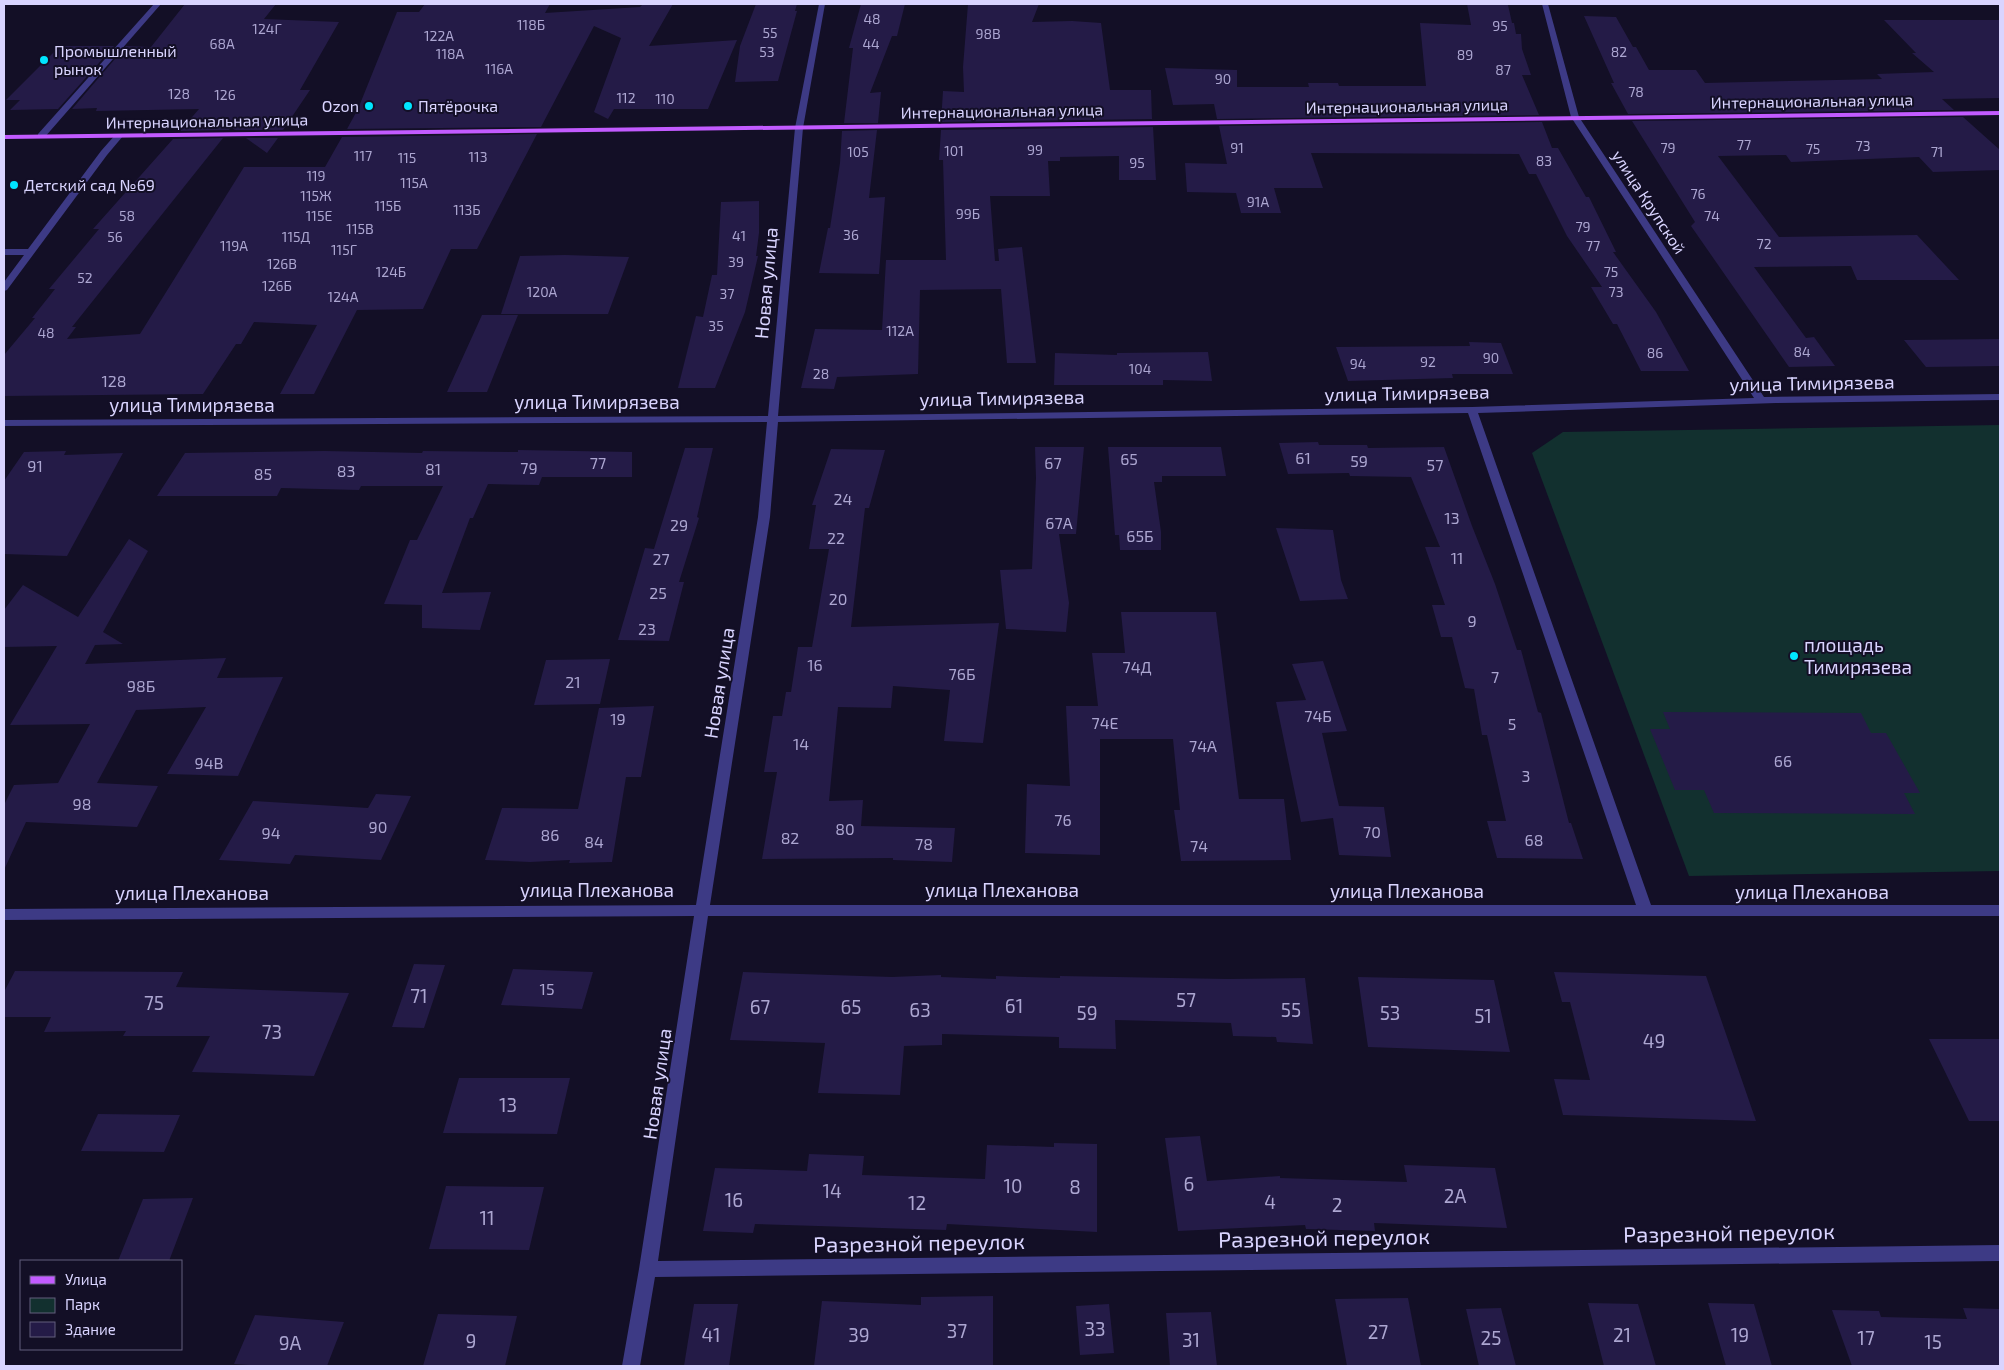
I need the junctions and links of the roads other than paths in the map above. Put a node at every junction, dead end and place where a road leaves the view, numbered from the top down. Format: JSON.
{"nodes":[{"id":1,"x":158,"y":4,"type":"edge"},
{"id":2,"x":822,"y":4,"type":"edge"},
{"id":3,"x":1545,"y":4,"type":"edge"},
{"id":4,"x":2000,"y":113,"type":"edge"},
{"id":5,"x":1575,"y":117,"type":"junction"},
{"id":6,"x":798,"y":128,"type":"junction"},
{"id":7,"x":41,"y":136,"type":"junction"},
{"id":8,"x":119,"y":136,"type":"junction"},
{"id":9,"x":4,"y":137,"type":"edge"},
{"id":10,"x":4,"y":252,"type":"edge"},
{"id":11,"x":30,"y":252,"type":"junction"},
{"id":12,"x":4,"y":288,"type":"edge"},
{"id":13,"x":2000,"y":397,"type":"edge"},
{"id":14,"x":1761,"y":401,"type":"junction"},
{"id":15,"x":1472,"y":410,"type":"junction"},
{"id":16,"x":773,"y":419,"type":"junction"},
{"id":17,"x":4,"y":424,"type":"edge"},
{"id":18,"x":702,"y":910,"type":"junction"},
{"id":19,"x":2000,"y":911,"type":"edge"},
{"id":20,"x":1646,"y":912,"type":"junction"},
{"id":21,"x":4,"y":914,"type":"edge"},
{"id":22,"x":2000,"y":1253,"type":"edge"},
{"id":23,"x":648,"y":1269,"type":"junction"},
{"id":24,"x":630,"y":1366,"type":"edge"}],
"edges":[{"from":1,"to":7,"type":"street"},
{"from":2,"to":6,"type":"street","name":"Новая улица"},
{"from":3,"to":5,"type":"street","name":"улица Крупской"},
{"from":4,"to":5,"type":"main road","name":"Интернациональная улица"},
{"from":5,"to":6,"type":"main road","name":"Интернациональная улица"},
{"from":5,"to":14,"type":"street","name":"улица Крупской"},
{"from":6,"to":8,"type":"main road","name":"Интернациональная улица"},
{"from":6,"to":16,"type":"street","name":"Новая улица"},
{"from":7,"to":8,"type":"main road","name":"Интернациональная улица"},
{"from":7,"to":9,"type":"main road","name":"Интернациональная улица"},
{"from":8,"to":11,"type":"street"},
{"from":10,"to":11,"type":"street"},
{"from":11,"to":12,"type":"street"},
{"from":13,"to":14,"type":"street","name":"улица Тимирязева"},
{"from":14,"to":15,"type":"street","name":"улица Тимирязева"},
{"from":15,"to":16,"type":"street","name":"улица Тимирязева"},
{"from":15,"to":20,"type":"street"},
{"from":16,"to":17,"type":"street","name":"улица Тимирязева"},
{"from":16,"to":18,"type":"street","name":"Новая улица"},
{"from":18,"to":20,"type":"street","name":"улица Плеханова"},
{"from":18,"to":21,"type":"street","name":"улица Плеханова"},
{"from":18,"to":23,"type":"street","name":"Новая улица"},
{"from":19,"to":20,"type":"street","name":"улица Плеханова"},
{"from":22,"to":23,"type":"street","name":"Разрезной переулок"},
{"from":23,"to":24,"type":"street","name":"Новая улица"}]}
